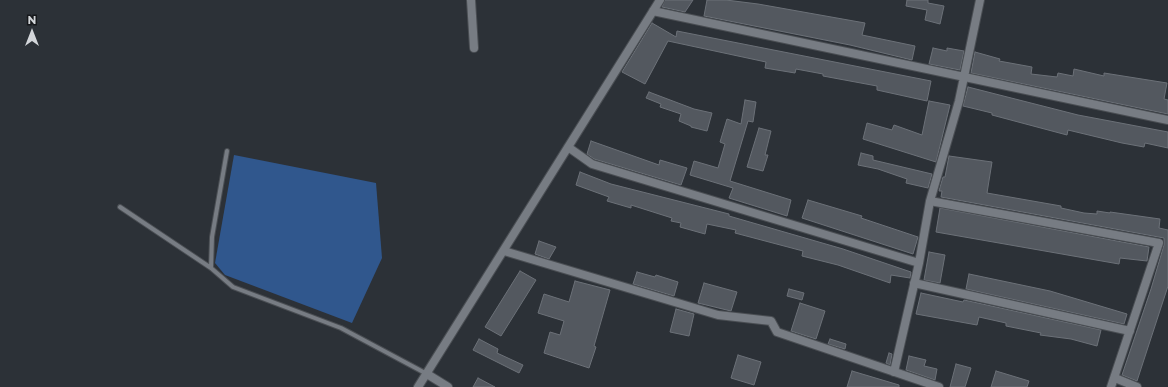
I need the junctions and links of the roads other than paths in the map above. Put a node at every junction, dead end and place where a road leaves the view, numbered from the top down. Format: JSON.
{"nodes":[{"id":1,"x":471,"y":0,"type":"edge"},
{"id":2,"x":660,"y":0,"type":"edge"},
{"id":3,"x":980,"y":0,"type":"edge"},
{"id":4,"x":653,"y":11,"type":"junction"},
{"id":5,"x":474,"y":48,"type":"dead end"},
{"id":6,"x":964,"y":78,"type":"junction"},
{"id":7,"x":1168,"y":120,"type":"edge"},
{"id":8,"x":568,"y":147,"type":"junction"},
{"id":9,"x":227,"y":151,"type":"dead end"},
{"id":10,"x":930,"y":201,"type":"junction"},
{"id":11,"x":120,"y":207,"type":"dead end"},
{"id":12,"x":504,"y":251,"type":"junction"},
{"id":13,"x":918,"y":263,"type":"junction"},
{"id":14,"x":211,"y":268,"type":"junction"},
{"id":15,"x":914,"y":283,"type":"junction"},
{"id":16,"x":1130,"y":331,"type":"junction"},
{"id":17,"x":894,"y":372,"type":"junction"},
{"id":18,"x":427,"y":374,"type":"junction"},
{"id":19,"x":1115,"y":378,"type":"junction"},
{"id":20,"x":418,"y":387,"type":"edge"},
{"id":21,"x":448,"y":387,"type":"edge"},
{"id":22,"x":939,"y":387,"type":"edge"},
{"id":23,"x":1111,"y":387,"type":"edge"},
{"id":24,"x":1137,"y":387,"type":"edge"}],
"edges":[{"from":1,"to":5,"type":"street"},
{"from":2,"to":4,"type":"street"},
{"from":3,"to":6,"type":"street"},
{"from":4,"to":6,"type":"street"},
{"from":4,"to":8,"type":"street"},
{"from":6,"to":7,"type":"street"},
{"from":6,"to":10,"type":"street"},
{"from":8,"to":12,"type":"street"},
{"from":8,"to":13,"type":"street"},
{"from":9,"to":14,"type":"lane"},
{"from":10,"to":13,"type":"street"},
{"from":10,"to":16,"type":"street"},
{"from":11,"to":14,"type":"lane"},
{"from":12,"to":17,"type":"street"},
{"from":12,"to":18,"type":"street"},
{"from":13,"to":15,"type":"street"},
{"from":14,"to":18,"type":"lane"},
{"from":15,"to":16,"type":"street"},
{"from":15,"to":17,"type":"street"},
{"from":16,"to":19,"type":"street"},
{"from":17,"to":22,"type":"street"},
{"from":18,"to":20,"type":"street"},
{"from":18,"to":21,"type":"street"},
{"from":19,"to":23,"type":"street"},
{"from":19,"to":24,"type":"street"}]}
